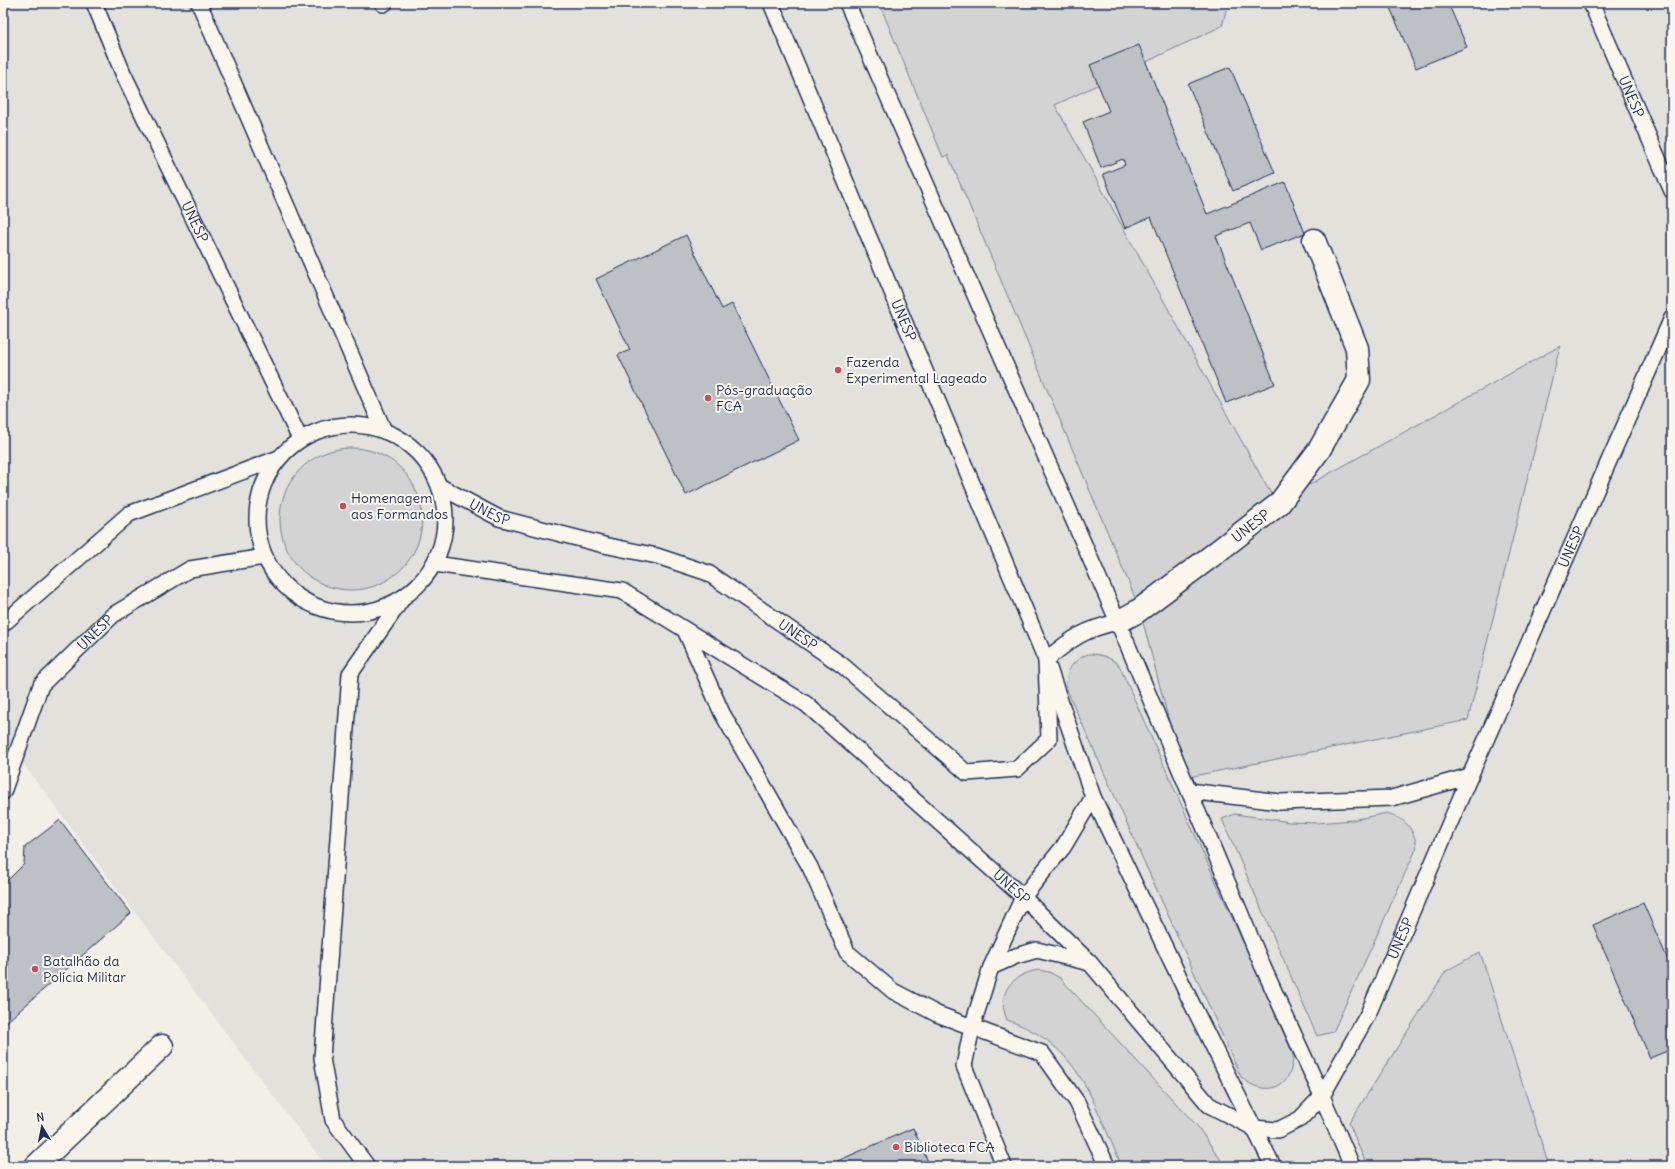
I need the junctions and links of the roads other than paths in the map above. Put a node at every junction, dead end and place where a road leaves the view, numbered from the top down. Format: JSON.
{"nodes":[{"id":1,"x":94,"y":3,"type":"edge"},
{"id":2,"x":199,"y":3,"type":"edge"},
{"id":3,"x":771,"y":3,"type":"edge"},
{"id":4,"x":847,"y":3,"type":"edge"},
{"id":5,"x":1591,"y":3,"type":"edge"},
{"id":6,"x":1672,"y":191,"type":"edge"},
{"id":7,"x":1314,"y":240,"type":"dead end"},
{"id":8,"x":1672,"y":318,"type":"edge"},
{"id":9,"x":384,"y":431,"type":"junction"},
{"id":10,"x":300,"y":440,"type":"junction"},
{"id":11,"x":279,"y":458,"type":"junction"},
{"id":12,"x":440,"y":487,"type":"junction"},
{"id":13,"x":264,"y":557,"type":"junction"},
{"id":14,"x":435,"y":564,"type":"junction"},
{"id":15,"x":402,"y":599,"type":"junction"},
{"id":16,"x":1118,"y":622,"type":"junction"},
{"id":17,"x":3,"y":624,"type":"edge"},
{"id":18,"x":685,"y":630,"type":"junction"},
{"id":19,"x":1046,"y":660,"type":"junction"},
{"id":20,"x":1470,"y":776,"type":"junction"},
{"id":21,"x":1190,"y":791,"type":"junction"},
{"id":22,"x":3,"y":792,"type":"edge"},
{"id":23,"x":1093,"y":797,"type":"junction"},
{"id":24,"x":1023,"y":897,"type":"junction"},
{"id":25,"x":1090,"y":963,"type":"junction"},
{"id":26,"x":991,"y":967,"type":"junction"},
{"id":27,"x":972,"y":1027,"type":"junction"},
{"id":28,"x":162,"y":1046,"type":"dead end"},
{"id":29,"x":1322,"y":1096,"type":"junction"},
{"id":30,"x":1254,"y":1128,"type":"junction"},
{"id":31,"x":36,"y":1166,"type":"edge"},
{"id":32,"x":367,"y":1166,"type":"edge"},
{"id":33,"x":1004,"y":1166,"type":"edge"},
{"id":34,"x":1107,"y":1166,"type":"edge"},
{"id":35,"x":1273,"y":1166,"type":"edge"},
{"id":36,"x":1352,"y":1166,"type":"edge"}],
"edges":[{"from":1,"to":10,"type":"lane","name":"UNESP"},
{"from":2,"to":9,"type":"lane"},
{"from":3,"to":19,"type":"lane","name":"UNESP"},
{"from":4,"to":16,"type":"lane"},
{"from":5,"to":6,"type":"lane","name":"UNESP"},
{"from":7,"to":16,"type":"street","name":"UNESP"},
{"from":8,"to":20,"type":"lane","name":"UNESP"},
{"from":9,"to":10,"type":"lane"},
{"from":9,"to":12,"type":"lane"},
{"from":10,"to":11,"type":"lane"},
{"from":11,"to":13,"type":"lane"},
{"from":11,"to":17,"type":"lane"},
{"from":12,"to":14,"type":"lane"},
{"from":12,"to":19,"type":"lane","name":"UNESP"},
{"from":13,"to":15,"type":"lane"},
{"from":13,"to":22,"type":"lane","name":"UNESP"},
{"from":14,"to":15,"type":"lane"},
{"from":14,"to":18,"type":"lane","name":"UNESP"},
{"from":15,"to":32,"type":"lane"},
{"from":16,"to":19,"type":"lane","name":"UNESP"},
{"from":16,"to":21,"type":"lane"},
{"from":18,"to":24,"type":"lane","name":"UNESP"},
{"from":18,"to":27,"type":"lane"},
{"from":19,"to":23,"type":"lane","name":"UNESP"},
{"from":20,"to":21,"type":"lane"},
{"from":20,"to":29,"type":"lane","name":"UNESP"},
{"from":21,"to":29,"type":"lane"},
{"from":23,"to":24,"type":"lane"},
{"from":23,"to":30,"type":"lane","name":"UNESP"},
{"from":24,"to":25,"type":"lane","name":"UNESP"},
{"from":24,"to":26,"type":"lane"},
{"from":25,"to":26,"type":"lane"},
{"from":25,"to":30,"type":"lane","name":"UNESP"},
{"from":26,"to":27,"type":"lane"},
{"from":27,"to":33,"type":"lane"},
{"from":27,"to":34,"type":"lane"},
{"from":28,"to":31,"type":"street"},
{"from":29,"to":30,"type":"lane","name":"UNESP"},
{"from":29,"to":36,"type":"lane"},
{"from":30,"to":35,"type":"lane","name":"UNESP"}]}
